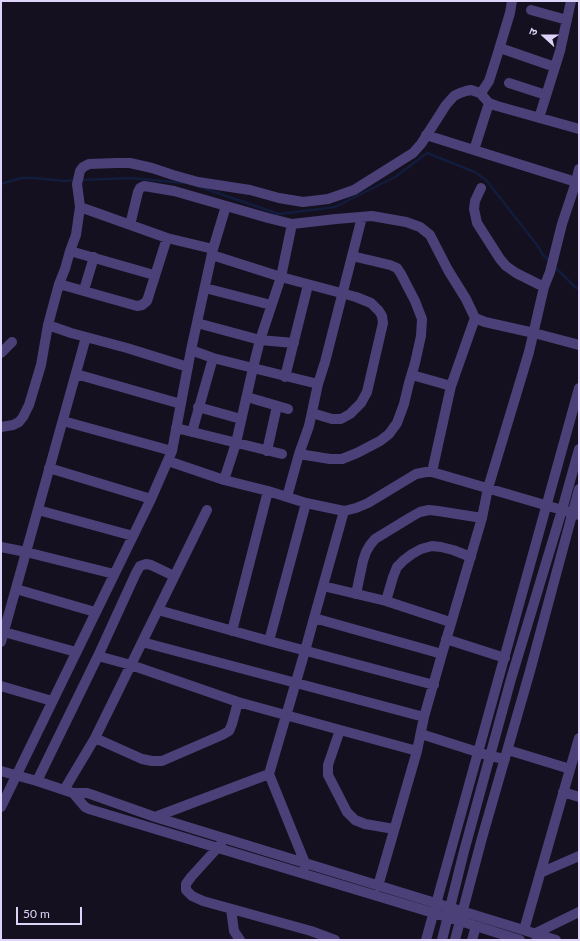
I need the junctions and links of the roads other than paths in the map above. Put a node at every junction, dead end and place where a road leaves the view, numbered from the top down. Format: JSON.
{"nodes":[{"id":1,"x":512,"y":1,"type":"edge"},
{"id":2,"x":571,"y":1,"type":"edge"},
{"id":3,"x":530,"y":10,"type":"dead end"},
{"id":4,"x":567,"y":20,"type":"junction"},
{"id":5,"x":500,"y":48,"type":"junction"},
{"id":6,"x":555,"y":67,"type":"junction"},
{"id":7,"x":509,"y":83,"type":"dead end"},
{"id":8,"x":480,"y":93,"type":"junction"},
{"id":9,"x":546,"y":95,"type":"junction"},
{"id":10,"x":489,"y":103,"type":"junction"},
{"id":11,"x":539,"y":118,"type":"junction"},
{"id":12,"x":579,"y":129,"type":"edge"},
{"id":13,"x":426,"y":135,"type":"junction"},
{"id":14,"x":474,"y":150,"type":"junction"},
{"id":15,"x":579,"y":169,"type":"edge"},
{"id":16,"x":576,"y":182,"type":"junction"},
{"id":17,"x":481,"y":188,"type":"dead end"},
{"id":18,"x":226,"y":206,"type":"junction"},
{"id":19,"x":80,"y":208,"type":"junction"},
{"id":20,"x":362,"y":217,"type":"junction"},
{"id":21,"x":292,"y":224,"type":"junction"},
{"id":22,"x":130,"y":225,"type":"junction"},
{"id":23,"x":166,"y":238,"type":"junction"},
{"id":24,"x":70,"y":250,"type":"junction"},
{"id":25,"x":212,"y":252,"type":"junction"},
{"id":26,"x":352,"y":256,"type":"junction"},
{"id":27,"x":94,"y":257,"type":"junction"},
{"id":28,"x":154,"y":275,"type":"junction"},
{"id":29,"x":281,"y":277,"type":"junction"},
{"id":30,"x":59,"y":284,"type":"junction"},
{"id":31,"x":308,"y":285,"type":"junction"},
{"id":32,"x":544,"y":287,"type":"junction"},
{"id":33,"x":205,"y":288,"type":"junction"},
{"id":34,"x":84,"y":290,"type":"junction"},
{"id":35,"x":342,"y":293,"type":"junction"},
{"id":36,"x":271,"y":305,"type":"junction"},
{"id":37,"x":475,"y":318,"type":"junction"},
{"id":38,"x":197,"y":323,"type":"junction"},
{"id":39,"x":48,"y":325,"type":"junction"},
{"id":40,"x":534,"y":333,"type":"junction"},
{"id":41,"x":86,"y":337,"type":"junction"},
{"id":42,"x":260,"y":340,"type":"junction"},
{"id":43,"x":12,"y":342,"type":"dead end"},
{"id":44,"x":294,"y":343,"type":"junction"},
{"id":45,"x":579,"y":345,"type":"edge"},
{"id":46,"x":191,"y":350,"type":"junction"},
{"id":47,"x":1,"y":353,"type":"edge"},
{"id":48,"x":213,"y":358,"type":"junction"},
{"id":49,"x":188,"y":367,"type":"junction"},
{"id":50,"x":253,"y":368,"type":"junction"},
{"id":51,"x":76,"y":374,"type":"junction"},
{"id":52,"x":412,"y":375,"type":"junction"},
{"id":53,"x":285,"y":376,"type":"junction"},
{"id":54,"x":318,"y":384,"type":"junction"},
{"id":55,"x":451,"y":386,"type":"junction"},
{"id":56,"x":579,"y":388,"type":"edge"},
{"id":57,"x":247,"y":397,"type":"junction"},
{"id":58,"x":181,"y":404,"type":"junction"},
{"id":59,"x":277,"y":406,"type":"junction"},
{"id":60,"x":198,"y":407,"type":"junction"},
{"id":61,"x":288,"y":409,"type":"dead end"},
{"id":62,"x":312,"y":413,"type":"junction"},
{"id":63,"x":241,"y":419,"type":"junction"},
{"id":64,"x":63,"y":421,"type":"junction"},
{"id":65,"x":1,"y":427,"type":"edge"},
{"id":66,"x":176,"y":428,"type":"junction"},
{"id":67,"x":192,"y":432,"type":"junction"},
{"id":68,"x":236,"y":443,"type":"junction"},
{"id":69,"x":579,"y":449,"type":"edge"},
{"id":70,"x":172,"y":451,"type":"junction"},
{"id":71,"x":267,"y":451,"type":"junction"},
{"id":72,"x":282,"y":454,"type":"dead end"},
{"id":73,"x":299,"y":454,"type":"junction"},
{"id":74,"x":168,"y":461,"type":"junction"},
{"id":75,"x":49,"y":468,"type":"junction"},
{"id":76,"x":432,"y":472,"type":"junction"},
{"id":77,"x":224,"y":480,"type":"junction"},
{"id":78,"x":488,"y":488,"type":"junction"},
{"id":79,"x":579,"y":489,"type":"edge"},
{"id":80,"x":268,"y":491,"type":"junction"},
{"id":81,"x":287,"y":497,"type":"junction"},
{"id":82,"x":565,"y":498,"type":"junction"},
{"id":83,"x":150,"y":499,"type":"junction"},
{"id":84,"x":306,"y":503,"type":"junction"},
{"id":85,"x":577,"y":503,"type":"edge"},
{"id":86,"x":547,"y":506,"type":"junction"},
{"id":87,"x":38,"y":510,"type":"junction"},
{"id":88,"x":207,"y":510,"type":"dead end"},
{"id":89,"x":562,"y":510,"type":"junction"},
{"id":90,"x":344,"y":511,"type":"junction"},
{"id":91,"x":576,"y":515,"type":"edge"},
{"id":92,"x":482,"y":518,"type":"junction"},
{"id":93,"x":133,"y":536,"type":"junction"},
{"id":94,"x":1,"y":547,"type":"edge"},
{"id":95,"x":26,"y":552,"type":"junction"},
{"id":96,"x":471,"y":557,"type":"junction"},
{"id":97,"x":114,"y":574,"type":"junction"},
{"id":98,"x":174,"y":576,"type":"junction"},
{"id":99,"x":323,"y":586,"type":"junction"},
{"id":100,"x":16,"y":589,"type":"junction"},
{"id":101,"x":356,"y":594,"type":"junction"},
{"id":102,"x":386,"y":601,"type":"junction"},
{"id":103,"x":158,"y":610,"type":"junction"},
{"id":104,"x":95,"y":612,"type":"junction"},
{"id":105,"x":314,"y":618,"type":"junction"},
{"id":106,"x":450,"y":622,"type":"junction"},
{"id":107,"x":232,"y":631,"type":"junction"},
{"id":108,"x":2,"y":637,"type":"edge"},
{"id":109,"x":446,"y":638,"type":"junction"},
{"id":110,"x":269,"y":641,"type":"junction"},
{"id":111,"x":142,"y":642,"type":"junction"},
{"id":112,"x":306,"y":651,"type":"junction"},
{"id":113,"x":76,"y":652,"type":"junction"},
{"id":114,"x":442,"y":654,"type":"junction"},
{"id":115,"x":98,"y":656,"type":"junction"},
{"id":116,"x":504,"y":658,"type":"junction"},
{"id":117,"x":131,"y":665,"type":"junction"},
{"id":118,"x":296,"y":682,"type":"junction"},
{"id":119,"x":434,"y":685,"type":"junction"},
{"id":120,"x":1,"y":686,"type":"edge"},
{"id":121,"x":52,"y":701,"type":"junction"},
{"id":122,"x":238,"y":702,"type":"junction"},
{"id":123,"x":287,"y":715,"type":"junction"},
{"id":124,"x":424,"y":717,"type":"junction"},
{"id":125,"x":340,"y":730,"type":"junction"},
{"id":126,"x":421,"y":734,"type":"junction"},
{"id":127,"x":95,"y":738,"type":"junction"},
{"id":128,"x":579,"y":738,"type":"edge"},
{"id":129,"x":417,"y":751,"type":"junction"},
{"id":130,"x":577,"y":751,"type":"edge"},
{"id":131,"x":478,"y":752,"type":"junction"},
{"id":132,"x":507,"y":754,"type":"junction"},
{"id":133,"x":490,"y":756,"type":"junction"},
{"id":134,"x":570,"y":769,"type":"junction"},
{"id":135,"x":1,"y":771,"type":"edge"},
{"id":136,"x":268,"y":774,"type":"junction"},
{"id":137,"x":16,"y":776,"type":"junction"},
{"id":138,"x":37,"y":781,"type":"junction"},
{"id":139,"x":69,"y":792,"type":"junction"},
{"id":140,"x":563,"y":792,"type":"junction"},
{"id":141,"x":579,"y":797,"type":"edge"},
{"id":142,"x":1,"y":807,"type":"edge"},
{"id":143,"x":155,"y":817,"type":"junction"},
{"id":144,"x":394,"y":829,"type":"junction"},
{"id":145,"x":225,"y":839,"type":"junction"},
{"id":146,"x":218,"y":848,"type":"junction"},
{"id":147,"x":579,"y":856,"type":"edge"},
{"id":148,"x":305,"y":863,"type":"junction"},
{"id":149,"x":540,"y":873,"type":"junction"},
{"id":150,"x":304,"y":874,"type":"junction"},
{"id":151,"x":378,"y":886,"type":"junction"},
{"id":152,"x":435,"y":908,"type":"junction"},
{"id":153,"x":231,"y":909,"type":"junction"},
{"id":154,"x":449,"y":912,"type":"junction"},
{"id":155,"x":579,"y":912,"type":"edge"},
{"id":156,"x":461,"y":916,"type":"junction"},
{"id":157,"x":476,"y":926,"type":"junction"},
{"id":158,"x":524,"y":930,"type":"junction"},
{"id":159,"x":310,"y":936,"type":"edge"},
{"id":160,"x":535,"y":937,"type":"edge"},
{"id":161,"x":240,"y":940,"type":"edge"},
{"id":162,"x":335,"y":940,"type":"edge"},
{"id":163,"x":426,"y":940,"type":"edge"},
{"id":164,"x":442,"y":940,"type":"edge"},
{"id":165,"x":455,"y":940,"type":"edge"},
{"id":166,"x":472,"y":940,"type":"edge"},
{"id":167,"x":520,"y":940,"type":"edge"},
{"id":168,"x":556,"y":940,"type":"edge"}],
"edges":[{"from":1,"to":5,"type":"street"},
{"from":2,"to":4,"type":"street"},
{"from":3,"to":4,"type":"street"},
{"from":4,"to":6,"type":"street"},
{"from":5,"to":6,"type":"street"},
{"from":5,"to":8,"type":"street"},
{"from":6,"to":9,"type":"street"},
{"from":7,"to":9,"type":"street"},
{"from":8,"to":10,"type":"street"},
{"from":8,"to":13,"type":"street"},
{"from":9,"to":11,"type":"street"},
{"from":10,"to":11,"type":"street"},
{"from":10,"to":14,"type":"street"},
{"from":11,"to":12,"type":"street"},
{"from":13,"to":14,"type":"street"},
{"from":13,"to":19,"type":"street"},
{"from":14,"to":16,"type":"street"},
{"from":15,"to":16,"type":"street"},
{"from":16,"to":32,"type":"street"},
{"from":17,"to":32,"type":"street"},
{"from":18,"to":21,"type":"street"},
{"from":18,"to":22,"type":"street"},
{"from":18,"to":25,"type":"street"},
{"from":19,"to":22,"type":"street"},
{"from":19,"to":24,"type":"street"},
{"from":20,"to":21,"type":"street"},
{"from":20,"to":26,"type":"street"},
{"from":20,"to":37,"type":"street"},
{"from":21,"to":29,"type":"street"},
{"from":22,"to":23,"type":"street"},
{"from":23,"to":25,"type":"street"},
{"from":23,"to":28,"type":"street"},
{"from":24,"to":27,"type":"street"},
{"from":24,"to":30,"type":"street"},
{"from":25,"to":29,"type":"street"},
{"from":25,"to":33,"type":"street"},
{"from":26,"to":35,"type":"street"},
{"from":26,"to":52,"type":"street"},
{"from":27,"to":28,"type":"street"},
{"from":27,"to":34,"type":"street"},
{"from":28,"to":34,"type":"street"},
{"from":29,"to":31,"type":"street"},
{"from":29,"to":36,"type":"street"},
{"from":30,"to":34,"type":"street"},
{"from":30,"to":39,"type":"street"},
{"from":31,"to":35,"type":"street"},
{"from":31,"to":44,"type":"street"},
{"from":32,"to":40,"type":"street"},
{"from":33,"to":36,"type":"street"},
{"from":33,"to":38,"type":"street"},
{"from":35,"to":54,"type":"street"},
{"from":35,"to":62,"type":"street"},
{"from":36,"to":42,"type":"street"},
{"from":37,"to":40,"type":"street"},
{"from":37,"to":55,"type":"street"},
{"from":38,"to":42,"type":"street"},
{"from":38,"to":46,"type":"street"},
{"from":39,"to":41,"type":"street"},
{"from":39,"to":65,"type":"street"},
{"from":40,"to":45,"type":"street"},
{"from":40,"to":78,"type":"street"},
{"from":41,"to":49,"type":"street"},
{"from":41,"to":51,"type":"street"},
{"from":42,"to":44,"type":"street"},
{"from":42,"to":50,"type":"street"},
{"from":43,"to":47,"type":"street"},
{"from":44,"to":53,"type":"street"},
{"from":46,"to":48,"type":"street"},
{"from":46,"to":49,"type":"street"},
{"from":48,"to":50,"type":"street"},
{"from":48,"to":60,"type":"street"},
{"from":49,"to":58,"type":"street"},
{"from":50,"to":53,"type":"street"},
{"from":50,"to":57,"type":"street"},
{"from":51,"to":58,"type":"street"},
{"from":51,"to":64,"type":"street"},
{"from":52,"to":55,"type":"street"},
{"from":52,"to":73,"type":"street"},
{"from":53,"to":54,"type":"street"},
{"from":54,"to":62,"type":"street"},
{"from":55,"to":76,"type":"street"},
{"from":56,"to":86,"type":"street"},
{"from":57,"to":59,"type":"street"},
{"from":57,"to":63,"type":"street"},
{"from":58,"to":66,"type":"street"},
{"from":59,"to":61,"type":"street"},
{"from":59,"to":71,"type":"street"},
{"from":60,"to":63,"type":"street"},
{"from":60,"to":67,"type":"street"},
{"from":62,"to":73,"type":"street"},
{"from":63,"to":68,"type":"street"},
{"from":64,"to":70,"type":"street"},
{"from":64,"to":75,"type":"street"},
{"from":66,"to":67,"type":"street"},
{"from":66,"to":70,"type":"street"},
{"from":67,"to":68,"type":"street"},
{"from":68,"to":71,"type":"street"},
{"from":68,"to":77,"type":"street"},
{"from":69,"to":82,"type":"street"},
{"from":70,"to":74,"type":"street"},
{"from":71,"to":72,"type":"street"},
{"from":73,"to":81,"type":"street"},
{"from":74,"to":77,"type":"street"},
{"from":74,"to":83,"type":"street"},
{"from":75,"to":83,"type":"street"},
{"from":75,"to":87,"type":"street"},
{"from":76,"to":78,"type":"street"},
{"from":76,"to":90,"type":"street"},
{"from":77,"to":80,"type":"street"},
{"from":78,"to":86,"type":"street"},
{"from":78,"to":92,"type":"street"},
{"from":79,"to":85,"type":"street"},
{"from":80,"to":81,"type":"street"},
{"from":80,"to":107,"type":"street"},
{"from":81,"to":84,"type":"street"},
{"from":82,"to":85,"type":"street"},
{"from":82,"to":89,"type":"street"},
{"from":83,"to":93,"type":"street"},
{"from":84,"to":90,"type":"street"},
{"from":84,"to":110,"type":"street"},
{"from":85,"to":91,"type":"street"},
{"from":86,"to":89,"type":"street"},
{"from":86,"to":116,"type":"street"},
{"from":87,"to":93,"type":"street"},
{"from":87,"to":95,"type":"street"},
{"from":88,"to":98,"type":"street"},
{"from":89,"to":91,"type":"street"},
{"from":89,"to":133,"type":"street"},
{"from":90,"to":99,"type":"street"},
{"from":91,"to":132,"type":"street"},
{"from":92,"to":96,"type":"street"},
{"from":92,"to":101,"type":"street"},
{"from":93,"to":97,"type":"street"},
{"from":94,"to":95,"type":"street"},
{"from":95,"to":97,"type":"street"},
{"from":95,"to":100,"type":"street"},
{"from":96,"to":102,"type":"street"},
{"from":96,"to":106,"type":"street"},
{"from":97,"to":104,"type":"street"},
{"from":98,"to":103,"type":"street"},
{"from":98,"to":115,"type":"street"},
{"from":99,"to":101,"type":"street"},
{"from":99,"to":105,"type":"street"},
{"from":100,"to":104,"type":"street"},
{"from":100,"to":108,"type":"street"},
{"from":101,"to":102,"type":"street"},
{"from":102,"to":106,"type":"street"},
{"from":103,"to":107,"type":"street"},
{"from":103,"to":111,"type":"street"},
{"from":104,"to":113,"type":"street"},
{"from":105,"to":112,"type":"street"},
{"from":105,"to":114,"type":"street"},
{"from":106,"to":109,"type":"street"},
{"from":107,"to":110,"type":"street"},
{"from":108,"to":113,"type":"street"},
{"from":109,"to":114,"type":"street"},
{"from":109,"to":116,"type":"street"},
{"from":110,"to":112,"type":"street"},
{"from":111,"to":117,"type":"street"},
{"from":111,"to":118,"type":"street"},
{"from":112,"to":118,"type":"street"},
{"from":112,"to":119,"type":"street"},
{"from":113,"to":121,"type":"street"},
{"from":114,"to":119,"type":"street"},
{"from":115,"to":117,"type":"street"},
{"from":115,"to":138,"type":"street"},
{"from":116,"to":131,"type":"street"},
{"from":117,"to":122,"type":"street"},
{"from":117,"to":127,"type":"street"},
{"from":118,"to":123,"type":"street"},
{"from":118,"to":124,"type":"street"},
{"from":119,"to":124,"type":"street"},
{"from":120,"to":121,"type":"street"},
{"from":121,"to":137,"type":"street"},
{"from":122,"to":123,"type":"street"},
{"from":122,"to":127,"type":"street"},
{"from":123,"to":125,"type":"street"},
{"from":123,"to":136,"type":"street"},
{"from":124,"to":126,"type":"street"},
{"from":125,"to":129,"type":"street"},
{"from":125,"to":144,"type":"street"},
{"from":126,"to":129,"type":"street"},
{"from":126,"to":131,"type":"street"},
{"from":127,"to":139,"type":"street"},
{"from":128,"to":130,"type":"street"},
{"from":129,"to":144,"type":"street"},
{"from":130,"to":134,"type":"street"},
{"from":131,"to":133,"type":"street"},
{"from":131,"to":152,"type":"street"},
{"from":132,"to":133,"type":"street"},
{"from":132,"to":134,"type":"street"},
{"from":132,"to":156,"type":"street"},
{"from":133,"to":154,"type":"street"},
{"from":134,"to":140,"type":"street"},
{"from":135,"to":137,"type":"street"},
{"from":136,"to":143,"type":"street"},
{"from":136,"to":148,"type":"street"},
{"from":137,"to":138,"type":"street"},
{"from":137,"to":142,"type":"street"},
{"from":138,"to":139,"type":"street"},
{"from":139,"to":143,"type":"street"},
{"from":139,"to":146,"type":"street"},
{"from":140,"to":141,"type":"street"},
{"from":140,"to":149,"type":"street"},
{"from":143,"to":145,"type":"street"},
{"from":144,"to":151,"type":"street"},
{"from":145,"to":146,"type":"street"},
{"from":145,"to":148,"type":"street"},
{"from":146,"to":150,"type":"street"},
{"from":146,"to":153,"type":"street"},
{"from":147,"to":149,"type":"street"},
{"from":148,"to":150,"type":"street"},
{"from":148,"to":151,"type":"street"},
{"from":149,"to":158,"type":"street"},
{"from":150,"to":152,"type":"street"},
{"from":151,"to":152,"type":"street"},
{"from":152,"to":154,"type":"street"},
{"from":152,"to":163,"type":"street"},
{"from":153,"to":159,"type":"street"},
{"from":153,"to":161,"type":"street"},
{"from":154,"to":156,"type":"street"},
{"from":154,"to":164,"type":"street"},
{"from":155,"to":160,"type":"street"},
{"from":156,"to":157,"type":"street"},
{"from":156,"to":158,"type":"street"},
{"from":156,"to":165,"type":"street"},
{"from":157,"to":166,"type":"street"},
{"from":157,"to":167,"type":"street"},
{"from":158,"to":160,"type":"street"},
{"from":159,"to":162,"type":"street"},
{"from":160,"to":168,"type":"street"}]}
